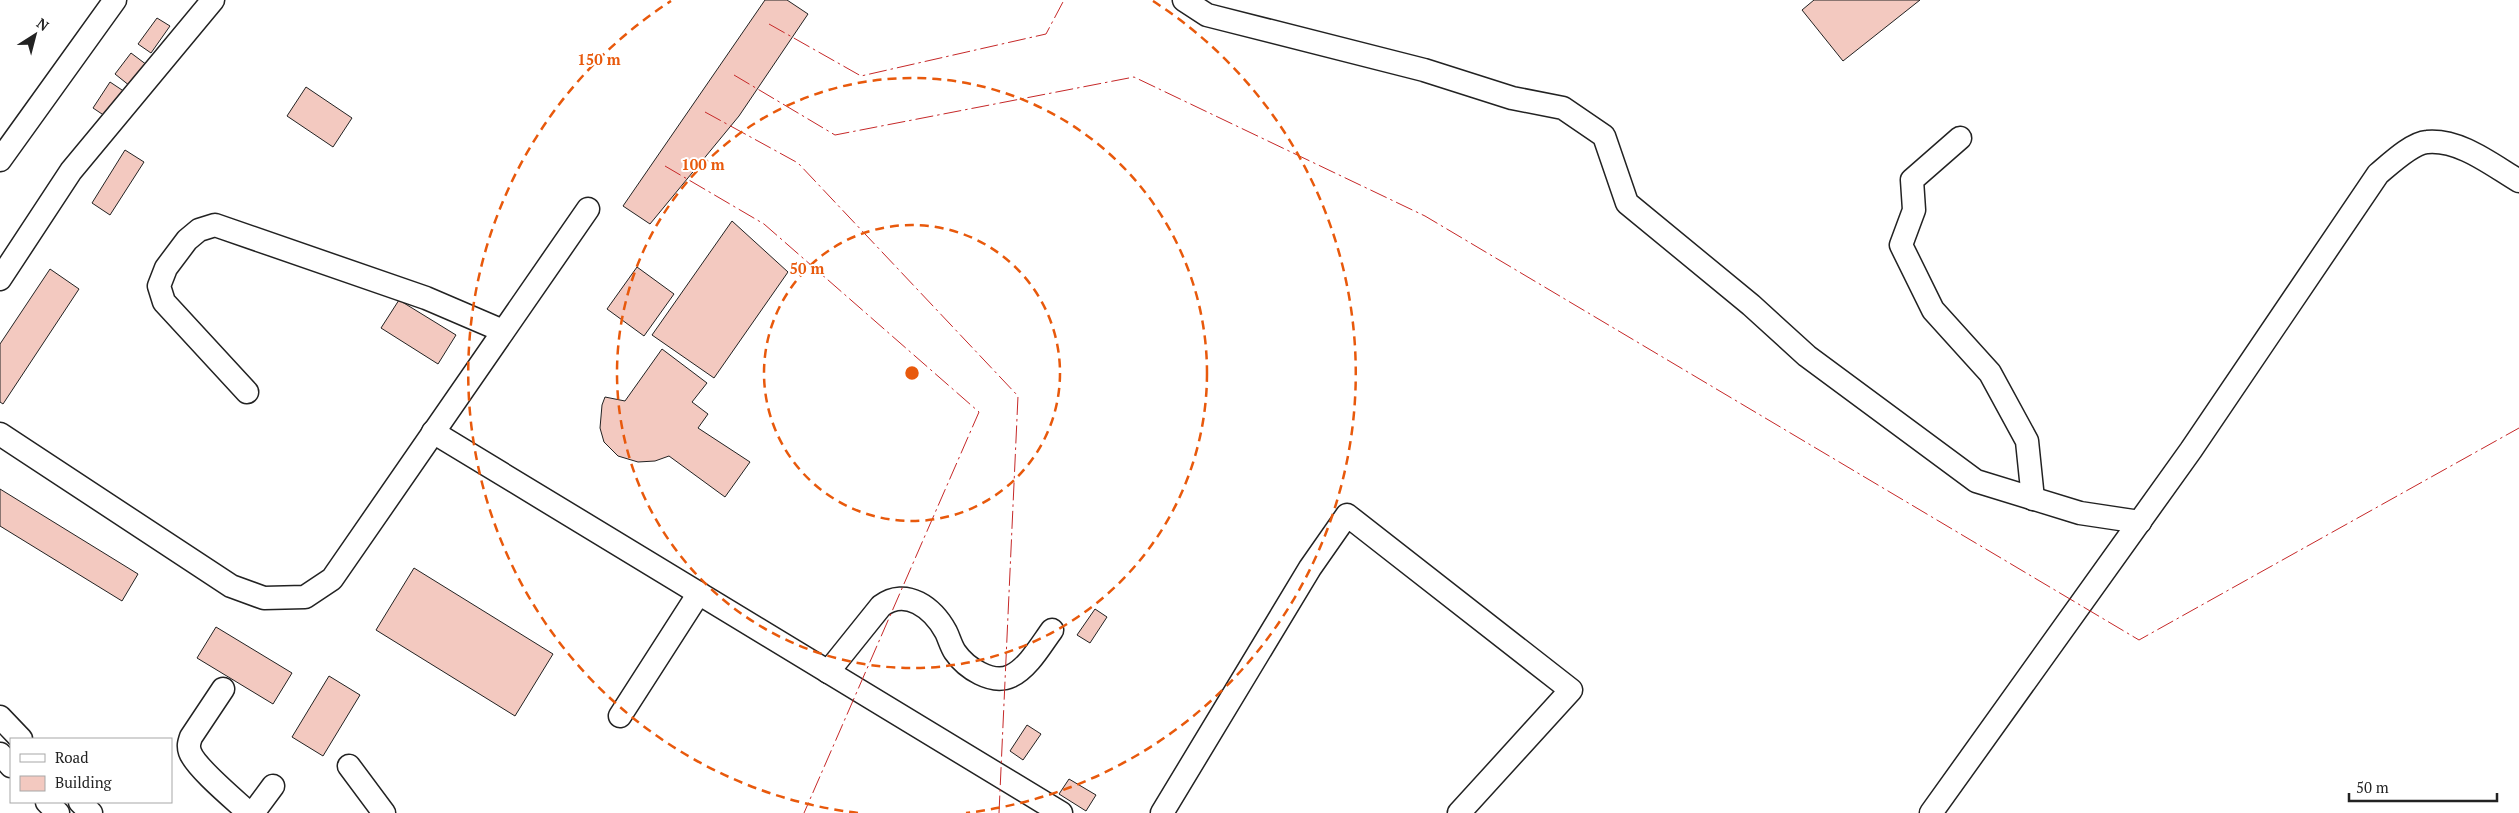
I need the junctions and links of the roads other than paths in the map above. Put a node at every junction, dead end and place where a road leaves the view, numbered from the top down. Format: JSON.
{"nodes":[{"id":1,"x":115,"y":0,"type":"edge"},
{"id":2,"x":213,"y":0,"type":"edge"},
{"id":3,"x":1184,"y":0,"type":"edge"},
{"id":4,"x":1960,"y":138,"type":"dead end"},
{"id":5,"x":0,"y":160,"type":"edge"},
{"id":6,"x":2519,"y":181,"type":"edge"},
{"id":7,"x":588,"y":209,"type":"dead end"},
{"id":8,"x":0,"y":279,"type":"edge"},
{"id":9,"x":503,"y":331,"type":"junction"},
{"id":10,"x":248,"y":392,"type":"dead end"},
{"id":11,"x":433,"y":432,"type":"junction"},
{"id":12,"x":0,"y":434,"type":"edge"},
{"id":13,"x":2033,"y":499,"type":"junction"},
{"id":14,"x":2140,"y":522,"type":"junction"},
{"id":15,"x":699,"y":593,"type":"junction"},
{"id":16,"x":1052,"y":630,"type":"dead end"},
{"id":17,"x":828,"y":672,"type":"junction"},
{"id":18,"x":223,"y":689,"type":"dead end"},
{"id":19,"x":620,"y":716,"type":"dead end"},
{"id":20,"x":0,"y":717,"type":"edge"},
{"id":21,"x":20,"y":738,"type":"edge"},
{"id":22,"x":0,"y":754,"type":"edge"},
{"id":23,"x":10,"y":765,"type":"edge"},
{"id":24,"x":349,"y":766,"type":"dead end"},
{"id":25,"x":273,"y":786,"type":"dead end"},
{"id":26,"x":48,"y":803,"type":"edge"},
{"id":27,"x":81,"y":803,"type":"edge"},
{"id":28,"x":58,"y":813,"type":"edge"},
{"id":29,"x":91,"y":813,"type":"edge"},
{"id":30,"x":251,"y":813,"type":"edge"},
{"id":31,"x":384,"y":813,"type":"edge"},
{"id":32,"x":1061,"y":813,"type":"edge"},
{"id":33,"x":1162,"y":813,"type":"edge"},
{"id":34,"x":1459,"y":813,"type":"edge"},
{"id":35,"x":1931,"y":813,"type":"edge"}],
"edges":[{"from":1,"to":5,"type":"street"},
{"from":2,"to":8,"type":"street"},
{"from":3,"to":13,"type":"street"},
{"from":4,"to":13,"type":"street"},
{"from":6,"to":14,"type":"street"},
{"from":7,"to":9,"type":"street"},
{"from":9,"to":10,"type":"street"},
{"from":9,"to":11,"type":"street"},
{"from":11,"to":12,"type":"street"},
{"from":11,"to":15,"type":"street"},
{"from":13,"to":14,"type":"street"},
{"from":14,"to":35,"type":"street"},
{"from":15,"to":17,"type":"street"},
{"from":15,"to":19,"type":"street"},
{"from":16,"to":17,"type":"street"},
{"from":17,"to":32,"type":"street"},
{"from":18,"to":30,"type":"street"},
{"from":20,"to":21,"type":"street"},
{"from":22,"to":23,"type":"street"},
{"from":24,"to":31,"type":"street"},
{"from":25,"to":30,"type":"street"},
{"from":26,"to":28,"type":"street"},
{"from":27,"to":29,"type":"street"},
{"from":33,"to":34,"type":"street"}]}
